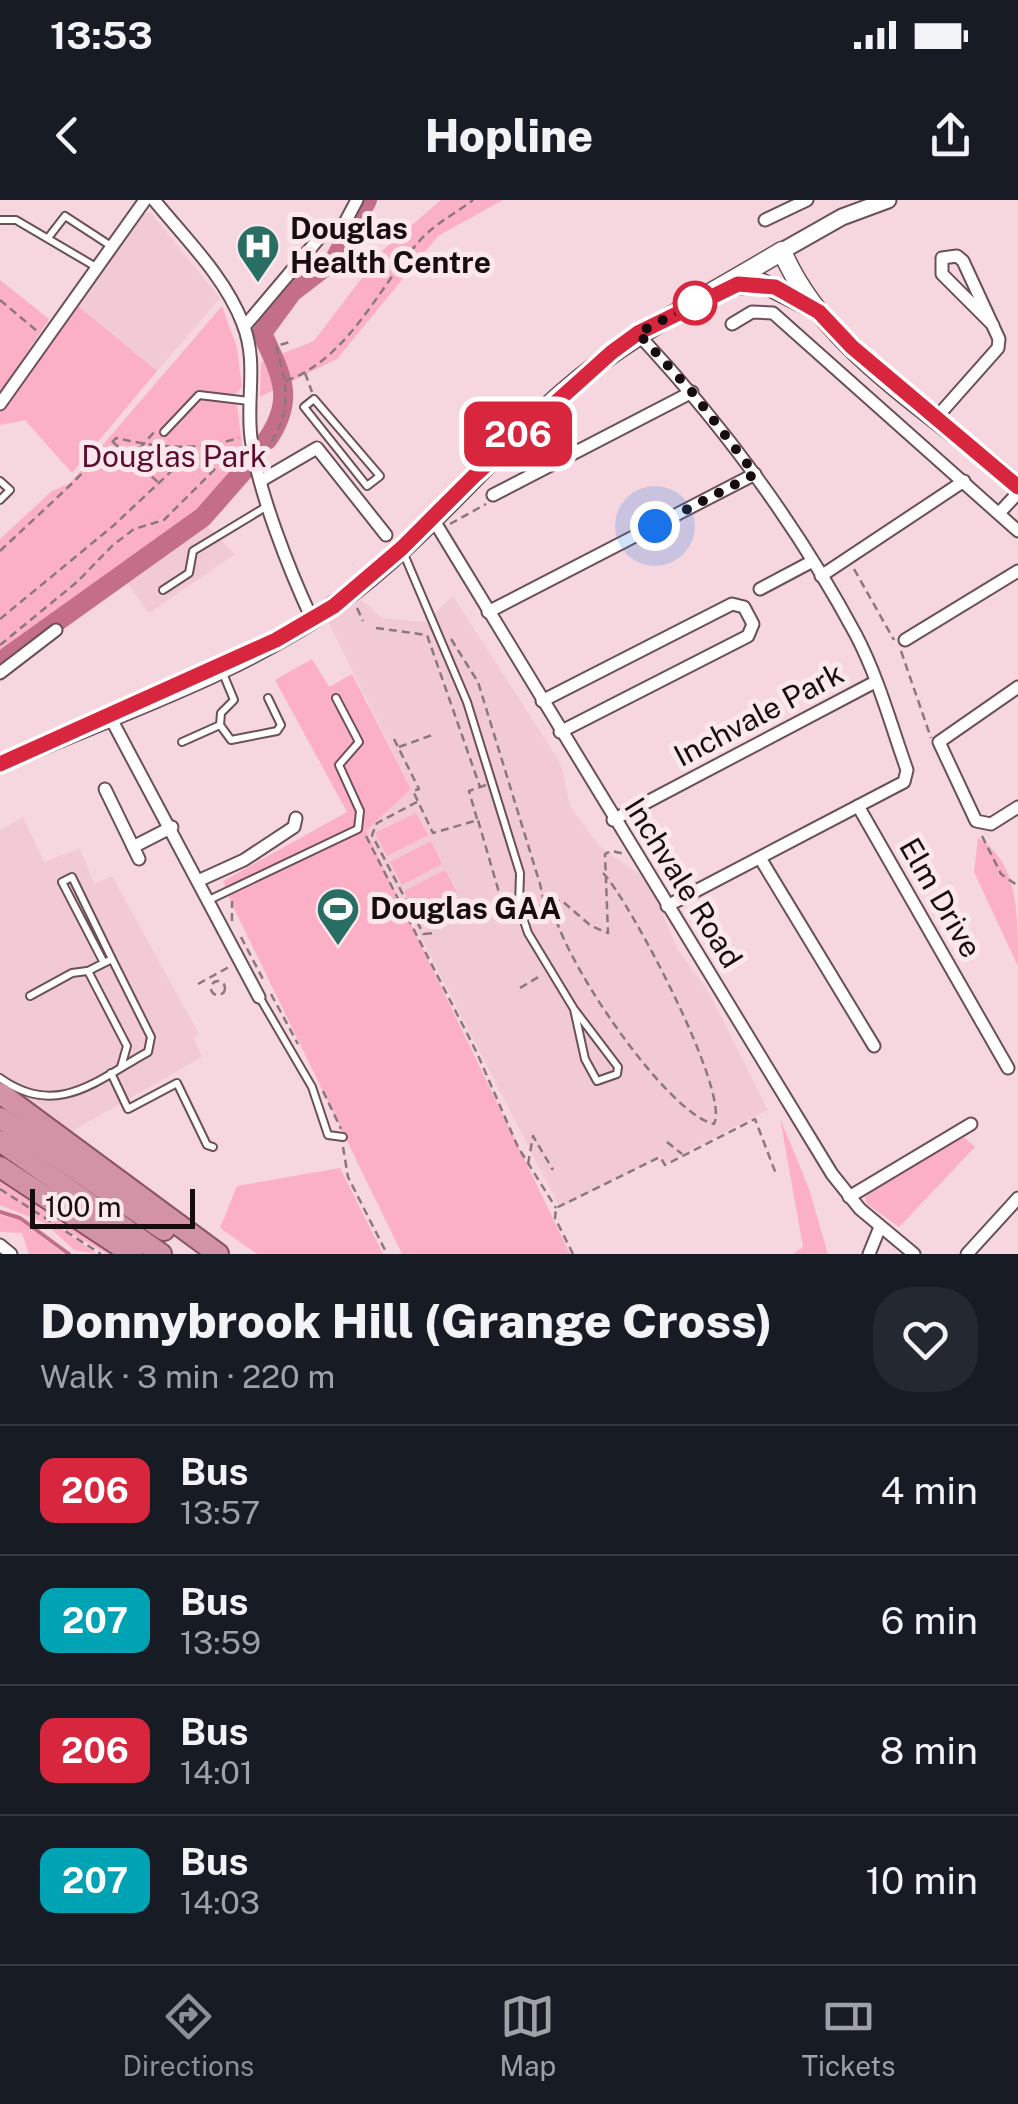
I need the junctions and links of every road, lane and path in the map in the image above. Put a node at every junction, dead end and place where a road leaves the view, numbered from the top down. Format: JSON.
{"nodes":[{"id":1,"x":146,"y":200,"type":"edge"},
{"id":2,"x":154,"y":200,"type":"edge"},
{"id":3,"x":357,"y":200,"type":"edge"},
{"id":4,"x":473,"y":200,"type":"edge"},
{"id":5,"x":805,"y":200,"type":"edge"},
{"id":6,"x":888,"y":200,"type":"edge"},
{"id":7,"x":0,"y":220,"type":"edge"},
{"id":8,"x":765,"y":220,"type":"dead end"},
{"id":9,"x":48,"y":238,"type":"junction"},
{"id":10,"x":111,"y":246,"type":"junction"},
{"id":11,"x":782,"y":250,"type":"junction"},
{"id":12,"x":96,"y":267,"type":"junction"},
{"id":13,"x":716,"y":292,"type":"junction"},
{"id":14,"x":0,"y":300,"type":"edge"},
{"id":15,"x":819,"y":312,"type":"junction"},
{"id":16,"x":732,"y":324,"type":"dead end"},
{"id":17,"x":992,"y":325,"type":"junction"},
{"id":18,"x":244,"y":327,"type":"junction"},
{"id":19,"x":638,"y":333,"type":"junction"},
{"id":20,"x":46,"y":339,"type":"junction"},
{"id":21,"x":290,"y":342,"type":"dead end"},
{"id":22,"x":305,"y":372,"type":"junction"},
{"id":23,"x":286,"y":381,"type":"junction"},
{"id":24,"x":692,"y":392,"type":"junction"},
{"id":25,"x":314,"y":398,"type":"junction"},
{"id":26,"x":250,"y":401,"type":"junction"},
{"id":27,"x":0,"y":404,"type":"edge"},
{"id":28,"x":936,"y":418,"type":"junction"},
{"id":29,"x":161,"y":430,"type":"joint"},
{"id":30,"x":342,"y":432,"type":"junction"},
{"id":31,"x":241,"y":437,"type":"dead end"},
{"id":32,"x":330,"y":441,"type":"junction"},
{"id":33,"x":113,"y":442,"type":"junction"},
{"id":34,"x":143,"y":444,"type":"junction"},
{"id":35,"x":268,"y":446,"type":"dead end"},
{"id":36,"x":196,"y":448,"type":"junction"},
{"id":37,"x":210,"y":448,"type":"junction"},
{"id":38,"x":317,"y":448,"type":"junction"},
{"id":39,"x":130,"y":458,"type":"junction"},
{"id":40,"x":755,"y":474,"type":"junction"},
{"id":41,"x":0,"y":480,"type":"edge"},
{"id":42,"x":262,"y":480,"type":"junction"},
{"id":43,"x":1015,"y":480,"type":"edge"},
{"id":44,"x":964,"y":481,"type":"junction"},
{"id":45,"x":160,"y":484,"type":"junction"},
{"id":46,"x":493,"y":496,"type":"joint"},
{"id":47,"x":0,"y":500,"type":"edge"},
{"id":48,"x":270,"y":504,"type":"junction"},
{"id":49,"x":1000,"y":512,"type":"junction"},
{"id":50,"x":437,"y":525,"type":"junction"},
{"id":51,"x":1018,"y":531,"type":"edge"},
{"id":52,"x":386,"y":535,"type":"dead end"},
{"id":53,"x":402,"y":548,"type":"junction"},
{"id":54,"x":0,"y":552,"type":"edge"},
{"id":55,"x":848,"y":559,"type":"junction"},
{"id":56,"x":811,"y":562,"type":"junction"},
{"id":57,"x":1018,"y":571,"type":"edge"},
{"id":58,"x":821,"y":576,"type":"junction"},
{"id":59,"x":760,"y":589,"type":"dead end"},
{"id":60,"x":163,"y":590,"type":"dead end"},
{"id":61,"x":354,"y":602,"type":"dead end"},
{"id":62,"x":488,"y":612,"type":"junction"},
{"id":63,"x":0,"y":619,"type":"edge"},
{"id":64,"x":312,"y":619,"type":"junction"},
{"id":65,"x":363,"y":620,"type":"dead end"},
{"id":66,"x":376,"y":628,"type":"dead end"},
{"id":67,"x":56,"y":630,"type":"dead end"},
{"id":68,"x":446,"y":636,"type":"dead end"},
{"id":69,"x":905,"y":640,"type":"dead end"},
{"id":70,"x":0,"y":644,"type":"edge"},
{"id":71,"x":220,"y":667,"type":"junction"},
{"id":72,"x":0,"y":673,"type":"edge"},
{"id":73,"x":876,"y":682,"type":"junction"},
{"id":74,"x":1018,"y":687,"type":"edge"},
{"id":75,"x":268,"y":698,"type":"dead end"},
{"id":76,"x":336,"y":698,"type":"dead end"},
{"id":77,"x":542,"y":701,"type":"junction"},
{"id":78,"x":109,"y":715,"type":"junction"},
{"id":79,"x":220,"y":724,"type":"junction"},
{"id":80,"x":560,"y":732,"type":"junction"},
{"id":81,"x":435,"y":734,"type":"dead end"},
{"id":82,"x":394,"y":739,"type":"dead end"},
{"id":83,"x":182,"y":742,"type":"dead end"},
{"id":84,"x":398,"y":748,"type":"junction"},
{"id":85,"x":941,"y":752,"type":"junction"},
{"id":86,"x":0,"y":764,"type":"edge"},
{"id":87,"x":507,"y":778,"type":"junction"},
{"id":88,"x":498,"y":781,"type":"dead end"},
{"id":89,"x":488,"y":785,"type":"dead end"},
{"id":90,"x":480,"y":787,"type":"junction"},
{"id":91,"x":105,"y":788,"type":"dead end"},
{"id":92,"x":418,"y":802,"type":"junction"},
{"id":93,"x":858,"y":806,"type":"junction"},
{"id":94,"x":1018,"y":807,"type":"edge"},
{"id":95,"x":296,"y":818,"type":"dead end"},
{"id":96,"x":478,"y":820,"type":"junction"},
{"id":97,"x":614,"y":820,"type":"junction"},
{"id":98,"x":360,"y":825,"type":"junction"},
{"id":99,"x":172,"y":827,"type":"junction"},
{"id":100,"x":981,"y":833,"type":"dead end"},
{"id":101,"x":633,"y":851,"type":"junction"},
{"id":102,"x":760,"y":858,"type":"junction"},
{"id":103,"x":603,"y":874,"type":"junction"},
{"id":104,"x":200,"y":880,"type":"junction"},
{"id":105,"x":1018,"y":886,"type":"edge"},
{"id":106,"x":211,"y":900,"type":"junction"},
{"id":107,"x":667,"y":906,"type":"junction"},
{"id":108,"x":526,"y":914,"type":"dead end"},
{"id":109,"x":516,"y":917,"type":"dead end"},
{"id":110,"x":435,"y":933,"type":"dead end"},
{"id":111,"x":424,"y":934,"type":"junction"},
{"id":112,"x":418,"y":937,"type":"junction"},
{"id":113,"x":571,"y":958,"type":"junction"},
{"id":114,"x":108,"y":961,"type":"junction"},
{"id":115,"x":561,"y":964,"type":"dead end"},
{"id":116,"x":233,"y":965,"type":"dead end"},
{"id":117,"x":88,"y":971,"type":"junction"},
{"id":118,"x":212,"y":976,"type":"junction"},
{"id":119,"x":540,"y":976,"type":"dead end"},
{"id":120,"x":215,"y":982,"type":"junction"},
{"id":121,"x":198,"y":984,"type":"dead end"},
{"id":122,"x":520,"y":988,"type":"dead end"},
{"id":123,"x":212,"y":992,"type":"junction"},
{"id":124,"x":30,"y":996,"type":"dead end"},
{"id":125,"x":204,"y":996,"type":"dead end"},
{"id":126,"x":259,"y":997,"type":"joint"},
{"id":127,"x":574,"y":1008,"type":"junction"},
{"id":128,"x":874,"y":1046,"type":"dead end"},
{"id":129,"x":121,"y":1067,"type":"junction"},
{"id":130,"x":1008,"y":1068,"type":"dead end"},
{"id":131,"x":111,"y":1073,"type":"junction"},
{"id":132,"x":0,"y":1078,"type":"edge"},
{"id":133,"x":0,"y":1093,"type":"edge"},
{"id":134,"x":0,"y":1118,"type":"edge"},
{"id":135,"x":971,"y":1124,"type":"dead end"},
{"id":136,"x":343,"y":1136,"type":"dead end"},
{"id":137,"x":0,"y":1141,"type":"edge"},
{"id":138,"x":667,"y":1142,"type":"dead end"},
{"id":139,"x":213,"y":1147,"type":"dead end"},
{"id":140,"x":683,"y":1155,"type":"junction"},
{"id":141,"x":528,"y":1166,"type":"junction"},
{"id":142,"x":0,"y":1167,"type":"edge"},
{"id":143,"x":553,"y":1170,"type":"dead end"},
{"id":144,"x":776,"y":1174,"type":"dead end"},
{"id":145,"x":0,"y":1189,"type":"edge"},
{"id":146,"x":849,"y":1197,"type":"junction"},
{"id":147,"x":1018,"y":1198,"type":"edge"},
{"id":148,"x":556,"y":1208,"type":"junction"},
{"id":149,"x":880,"y":1227,"type":"junction"},
{"id":150,"x":0,"y":1246,"type":"edge"},
{"id":151,"x":11,"y":1254,"type":"edge"},
{"id":152,"x":100,"y":1254,"type":"edge"},
{"id":153,"x":132,"y":1254,"type":"edge"},
{"id":154,"x":161,"y":1254,"type":"edge"},
{"id":155,"x":200,"y":1254,"type":"edge"},
{"id":156,"x":218,"y":1254,"type":"edge"},
{"id":157,"x":574,"y":1254,"type":"edge"},
{"id":158,"x":868,"y":1254,"type":"edge"},
{"id":159,"x":914,"y":1254,"type":"edge"},
{"id":160,"x":966,"y":1254,"type":"edge"}],
"edges":[{"from":1,"to":10,"type":"street"},
{"from":2,"to":18,"type":"street"},
{"from":3,"to":18,"type":"street"},
{"from":4,"to":22,"type":"path"},
{"from":5,"to":8,"type":"street"},
{"from":6,"to":11,"type":"street"},
{"from":7,"to":9,"type":"lane"},
{"from":9,"to":10,"type":"lane"},
{"from":9,"to":12,"type":"lane"},
{"from":10,"to":12,"type":"street"},
{"from":11,"to":13,"type":"main road"},
{"from":11,"to":15,"type":"main road"},
{"from":12,"to":20,"type":"street"},
{"from":13,"to":15,"type":"main road"},
{"from":13,"to":19,"type":"main road"},
{"from":14,"to":20,"type":"path"},
{"from":15,"to":28,"type":"main road"},
{"from":16,"to":44,"type":"street"},
{"from":17,"to":17,"type":"street"},
{"from":17,"to":28,"type":"street"},
{"from":18,"to":26,"type":"street"},
{"from":19,"to":24,"type":"street"},
{"from":19,"to":50,"type":"main road"},
{"from":20,"to":27,"type":"street"},
{"from":21,"to":23,"type":"path"},
{"from":22,"to":23,"type":"path"},
{"from":22,"to":25,"type":"path"},
{"from":23,"to":35,"type":"path"},
{"from":24,"to":40,"type":"street"},
{"from":24,"to":46,"type":"street"},
{"from":25,"to":30,"type":"lane"},
{"from":25,"to":32,"type":"lane"},
{"from":26,"to":29,"type":"lane"},
{"from":26,"to":42,"type":"street"},
{"from":28,"to":43,"type":"main road"},
{"from":29,"to":34,"type":"path"},
{"from":30,"to":32,"type":"lane"},
{"from":30,"to":32,"type":"lane"},
{"from":31,"to":37,"type":"path"},
{"from":32,"to":38,"type":"lane"},
{"from":33,"to":34,"type":"path"},
{"from":33,"to":39,"type":"path"},
{"from":33,"to":54,"type":"path"},
{"from":34,"to":36,"type":"path"},
{"from":34,"to":39,"type":"path"},
{"from":36,"to":37,"type":"path"},
{"from":36,"to":45,"type":"path"},
{"from":37,"to":70,"type":"path"},
{"from":38,"to":42,"type":"street"},
{"from":38,"to":52,"type":"street"},
{"from":39,"to":45,"type":"path"},
{"from":40,"to":56,"type":"street"},
{"from":40,"to":62,"type":"street"},
{"from":41,"to":47,"type":"lane"},
{"from":42,"to":48,"type":"street"},
{"from":43,"to":49,"type":"street"},
{"from":44,"to":49,"type":"street"},
{"from":44,"to":55,"type":"street"},
{"from":45,"to":63,"type":"path"},
{"from":46,"to":50,"type":"path"},
{"from":48,"to":60,"type":"lane"},
{"from":48,"to":64,"type":"street"},
{"from":49,"to":51,"type":"street"},
{"from":50,"to":53,"type":"main road"},
{"from":50,"to":62,"type":"street","name":"Inchvale Road"},
{"from":53,"to":64,"type":"main road"},
{"from":53,"to":127,"type":"lane"},
{"from":55,"to":58,"type":"street"},
{"from":55,"to":85,"type":"path"},
{"from":56,"to":58,"type":"street"},
{"from":56,"to":59,"type":"street"},
{"from":57,"to":69,"type":"street"},
{"from":58,"to":73,"type":"street"},
{"from":61,"to":65,"type":"path"},
{"from":62,"to":77,"type":"street","name":"Inchvale Road"},
{"from":64,"to":71,"type":"main road"},
{"from":66,"to":90,"type":"path"},
{"from":67,"to":72,"type":"street"},
{"from":68,"to":87,"type":"path"},
{"from":71,"to":78,"type":"main road"},
{"from":71,"to":79,"type":"lane"},
{"from":73,"to":93,"type":"street"},
{"from":73,"to":97,"type":"street","name":"Inchvale Park"},
{"from":74,"to":85,"type":"street"},
{"from":75,"to":79,"type":"lane"},
{"from":76,"to":98,"type":"lane"},
{"from":77,"to":80,"type":"street","name":"Inchvale Road"},
{"from":77,"to":80,"type":"street"},
{"from":78,"to":86,"type":"main road"},
{"from":78,"to":99,"type":"street"},
{"from":79,"to":83,"type":"lane"},
{"from":80,"to":97,"type":"street","name":"Inchvale Road"},
{"from":81,"to":84,"type":"path"},
{"from":82,"to":84,"type":"path"},
{"from":84,"to":92,"type":"path"},
{"from":85,"to":94,"type":"street"},
{"from":87,"to":88,"type":"path"},
{"from":87,"to":108,"type":"path"},
{"from":89,"to":90,"type":"path"},
{"from":90,"to":96,"type":"path"},
{"from":91,"to":99,"type":"street"},
{"from":92,"to":96,"type":"path"},
{"from":92,"to":111,"type":"path"},
{"from":93,"to":102,"type":"street"},
{"from":93,"to":130,"type":"street","name":"Elm Drive"},
{"from":95,"to":104,"type":"street"},
{"from":96,"to":109,"type":"path"},
{"from":97,"to":101,"type":"street","name":"Inchvale Road"},
{"from":98,"to":106,"type":"lane"},
{"from":98,"to":112,"type":"path"},
{"from":99,"to":104,"type":"street"},
{"from":100,"to":105,"type":"path"},
{"from":101,"to":103,"type":"path"},
{"from":101,"to":107,"type":"street","name":"Inchvale Road"},
{"from":102,"to":107,"type":"street"},
{"from":102,"to":128,"type":"street"},
{"from":103,"to":113,"type":"path"},
{"from":103,"to":113,"type":"path"},
{"from":104,"to":106,"type":"street"},
{"from":106,"to":126,"type":"street"},
{"from":107,"to":146,"type":"street","name":"Inchvale Road"},
{"from":110,"to":111,"type":"path"},
{"from":111,"to":112,"type":"path"},
{"from":112,"to":141,"type":"path"},
{"from":113,"to":115,"type":"path"},
{"from":114,"to":114,"type":"lane"},
{"from":114,"to":117,"type":"lane"},
{"from":114,"to":129,"type":"lane"},
{"from":116,"to":118,"type":"path"},
{"from":117,"to":124,"type":"lane"},
{"from":117,"to":129,"type":"lane"},
{"from":118,"to":120,"type":"path"},
{"from":118,"to":121,"type":"path"},
{"from":119,"to":122,"type":"path"},
{"from":120,"to":123,"type":"path"},
{"from":120,"to":123,"type":"path"},
{"from":123,"to":125,"type":"path"},
{"from":126,"to":136,"type":"lane"},
{"from":127,"to":127,"type":"lane"},
{"from":129,"to":131,"type":"lane"},
{"from":131,"to":132,"type":"lane"},
{"from":131,"to":139,"type":"lane"},
{"from":133,"to":156,"type":"highway"},
{"from":134,"to":155,"type":"highway"},
{"from":135,"to":146,"type":"street"},
{"from":137,"to":154,"type":"highway"},
{"from":138,"to":140,"type":"path"},
{"from":140,"to":144,"type":"path"},
{"from":140,"to":148,"type":"path"},
{"from":141,"to":143,"type":"path"},
{"from":141,"to":148,"type":"path"},
{"from":142,"to":153,"type":"highway"},
{"from":145,"to":152,"type":"path"},
{"from":146,"to":149,"type":"street","name":"Inchvale Road"},
{"from":147,"to":160,"type":"street"},
{"from":148,"to":157,"type":"path"},
{"from":149,"to":158,"type":"street"},
{"from":149,"to":159,"type":"street","name":"Inchvale Road"},
{"from":150,"to":151,"type":"street"}]}
